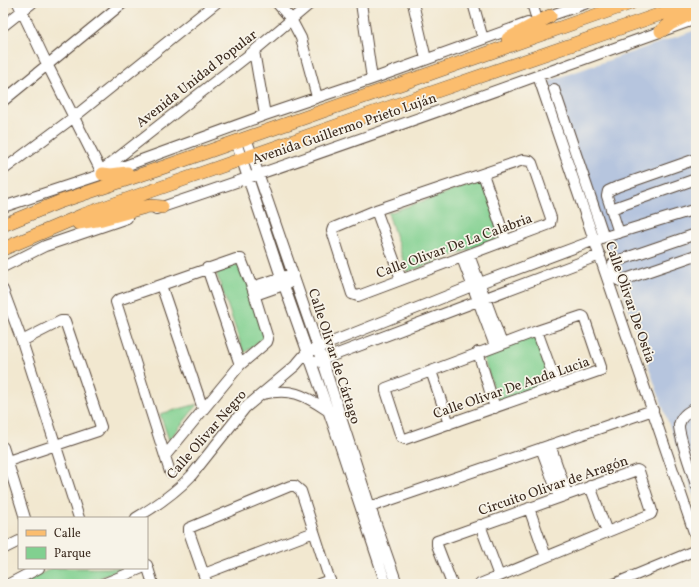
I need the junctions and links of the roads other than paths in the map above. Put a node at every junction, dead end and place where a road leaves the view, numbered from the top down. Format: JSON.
{"nodes":[{"id":1,"x":32,"y":3,"type":"edge"},
{"id":2,"x":123,"y":3,"type":"edge"},
{"id":3,"x":216,"y":3,"type":"edge"},
{"id":4,"x":277,"y":3,"type":"edge"},
{"id":5,"x":311,"y":3,"type":"edge"},
{"id":6,"x":361,"y":3,"type":"edge"},
{"id":7,"x":413,"y":3,"type":"edge"},
{"id":8,"x":473,"y":3,"type":"edge"},
{"id":9,"x":532,"y":3,"type":"edge"},
{"id":10,"x":587,"y":3,"type":"edge"},
{"id":11,"x":631,"y":3,"type":"edge"},
{"id":12,"x":693,"y":3,"type":"edge"},
{"id":13,"x":20,"y":7,"type":"edge"},
{"id":14,"x":696,"y":11,"type":"edge"},
{"id":15,"x":543,"y":18,"type":"junction"},
{"id":16,"x":291,"y":19,"type":"junction"},
{"id":17,"x":696,"y":19,"type":"edge"},
{"id":18,"x":3,"y":26,"type":"edge"},
{"id":19,"x":661,"y":31,"type":"junction"},
{"id":20,"x":482,"y":39,"type":"junction"},
{"id":21,"x":254,"y":51,"type":"junction"},
{"id":22,"x":426,"y":59,"type":"junction"},
{"id":23,"x":471,"y":60,"type":"junction"},
{"id":24,"x":47,"y":64,"type":"junction"},
{"id":25,"x":538,"y":76,"type":"junction"},
{"id":26,"x":372,"y":79,"type":"junction"},
{"id":27,"x":554,"y":89,"type":"dead end"},
{"id":28,"x":317,"y":97,"type":"junction"},
{"id":29,"x":3,"y":101,"type":"edge"},
{"id":30,"x":266,"y":115,"type":"junction"},
{"id":31,"x":74,"y":117,"type":"junction"},
{"id":32,"x":241,"y":140,"type":"junction"},
{"id":33,"x":247,"y":157,"type":"junction"},
{"id":34,"x":696,"y":159,"type":"edge"},
{"id":35,"x":164,"y":167,"type":"junction"},
{"id":36,"x":3,"y":170,"type":"edge"},
{"id":37,"x":102,"y":173,"type":"junction"},
{"id":38,"x":259,"y":174,"type":"junction"},
{"id":39,"x":483,"y":174,"type":"junction"},
{"id":40,"x":248,"y":178,"type":"junction"},
{"id":41,"x":696,"y":179,"type":"edge"},
{"id":42,"x":3,"y":207,"type":"edge"},
{"id":43,"x":162,"y":207,"type":"junction"},
{"id":44,"x":611,"y":209,"type":"junction"},
{"id":45,"x":376,"y":210,"type":"junction"},
{"id":46,"x":696,"y":210,"type":"edge"},
{"id":47,"x":3,"y":224,"type":"edge"},
{"id":48,"x":58,"y":225,"type":"junction"},
{"id":49,"x":696,"y":234,"type":"edge"},
{"id":50,"x":607,"y":236,"type":"junction"},
{"id":51,"x":506,"y":241,"type":"junction"},
{"id":52,"x":3,"y":249,"type":"edge"},
{"id":53,"x":600,"y":255,"type":"junction"},
{"id":54,"x":696,"y":255,"type":"edge"},
{"id":55,"x":465,"y":256,"type":"junction"},
{"id":56,"x":3,"y":267,"type":"edge"},
{"id":57,"x":207,"y":268,"type":"junction"},
{"id":58,"x":294,"y":277,"type":"junction"},
{"id":59,"x":401,"y":279,"type":"junction"},
{"id":60,"x":282,"y":281,"type":"junction"},
{"id":61,"x":161,"y":285,"type":"junction"},
{"id":62,"x":476,"y":285,"type":"junction"},
{"id":63,"x":3,"y":290,"type":"edge"},
{"id":64,"x":253,"y":291,"type":"junction"},
{"id":65,"x":482,"y":300,"type":"junction"},
{"id":66,"x":537,"y":330,"type":"junction"},
{"id":67,"x":22,"y":341,"type":"junction"},
{"id":68,"x":499,"y":345,"type":"junction"},
{"id":69,"x":317,"y":346,"type":"junction"},
{"id":70,"x":307,"y":352,"type":"junction"},
{"id":71,"x":478,"y":352,"type":"junction"},
{"id":72,"x":322,"y":360,"type":"junction"},
{"id":73,"x":312,"y":364,"type":"junction"},
{"id":74,"x":240,"y":365,"type":"junction"},
{"id":75,"x":295,"y":366,"type":"junction"},
{"id":76,"x":431,"y":371,"type":"junction"},
{"id":77,"x":557,"y":386,"type":"junction"},
{"id":78,"x":260,"y":394,"type":"junction"},
{"id":79,"x":495,"y":408,"type":"junction"},
{"id":80,"x":696,"y":408,"type":"edge"},
{"id":81,"x":203,"y":409,"type":"junction"},
{"id":82,"x":327,"y":410,"type":"junction"},
{"id":83,"x":653,"y":410,"type":"junction"},
{"id":84,"x":449,"y":424,"type":"junction"},
{"id":85,"x":56,"y":446,"type":"junction"},
{"id":86,"x":546,"y":446,"type":"junction"},
{"id":87,"x":3,"y":448,"type":"edge"},
{"id":88,"x":165,"y":456,"type":"junction"},
{"id":89,"x":8,"y":461,"type":"junction"},
{"id":90,"x":170,"y":472,"type":"dead end"},
{"id":91,"x":696,"y":485,"type":"edge"},
{"id":92,"x":590,"y":486,"type":"junction"},
{"id":93,"x":563,"y":496,"type":"junction"},
{"id":94,"x":365,"y":508,"type":"junction"},
{"id":95,"x":529,"y":508,"type":"junction"},
{"id":96,"x":26,"y":517,"type":"edge"},
{"id":97,"x":79,"y":517,"type":"edge"},
{"id":98,"x":138,"y":517,"type":"edge"},
{"id":99,"x":480,"y":525,"type":"junction"},
{"id":100,"x":314,"y":532,"type":"junction"},
{"id":101,"x":607,"y":532,"type":"junction"},
{"id":102,"x":696,"y":538,"type":"edge"},
{"id":103,"x":18,"y":541,"type":"edge"},
{"id":104,"x":3,"y":548,"type":"edge"},
{"id":105,"x":696,"y":550,"type":"edge"},
{"id":106,"x":546,"y":557,"type":"junction"},
{"id":107,"x":37,"y":569,"type":"edge"},
{"id":108,"x":140,"y":569,"type":"edge"},
{"id":109,"x":148,"y":569,"type":"edge"},
{"id":110,"x":499,"y":576,"type":"junction"},
{"id":111,"x":206,"y":579,"type":"edge"},
{"id":112,"x":331,"y":582,"type":"edge"},
{"id":113,"x":9,"y":584,"type":"edge"},
{"id":114,"x":104,"y":584,"type":"edge"},
{"id":115,"x":153,"y":584,"type":"edge"},
{"id":116,"x":319,"y":584,"type":"edge"},
{"id":117,"x":386,"y":584,"type":"edge"},
{"id":118,"x":397,"y":584,"type":"edge"},
{"id":119,"x":452,"y":584,"type":"edge"},
{"id":120,"x":480,"y":584,"type":"edge"},
{"id":121,"x":614,"y":584,"type":"edge"}],
"edges":[{"from":1,"to":13,"type":"street"},
{"from":2,"to":24,"type":"street"},
{"from":3,"to":31,"type":"street"},
{"from":4,"to":16,"type":"street"},
{"from":5,"to":16,"type":"street","name":"Avenida Unidad Popular"},
{"from":6,"to":26,"type":"street"},
{"from":7,"to":22,"type":"street"},
{"from":8,"to":20,"type":"street"},
{"from":9,"to":15,"type":"street"},
{"from":10,"to":15,"type":"street"},
{"from":11,"to":23,"type":"main road","name":"Avenida Guillermo Prieto Luján"},
{"from":12,"to":33,"type":"main road","name":"Avenida Guillermo Prieto Luján"},
{"from":13,"to":18,"type":"street"},
{"from":13,"to":24,"type":"street"},
{"from":14,"to":19,"type":"main road"},
{"from":15,"to":20,"type":"street"},
{"from":15,"to":23,"type":"main road"},
{"from":16,"to":21,"type":"street","name":"Avenida Unidad Popular"},
{"from":16,"to":28,"type":"street"},
{"from":17,"to":19,"type":"street","name":"Avenida Guillermo Prieto Luján"},
{"from":19,"to":25,"type":"street","name":"Avenida Guillermo Prieto Luján"},
{"from":20,"to":22,"type":"street"},
{"from":21,"to":30,"type":"street"},
{"from":21,"to":37,"type":"street","name":"Avenida Unidad Popular"},
{"from":22,"to":26,"type":"street"},
{"from":23,"to":32,"type":"main road","name":"Avenida Guillermo Prieto Luján"},
{"from":24,"to":29,"type":"street"},
{"from":24,"to":31,"type":"street"},
{"from":25,"to":38,"type":"street","name":"Avenida Guillermo Prieto Luján"},
{"from":25,"to":50,"type":"street","name":"Calle Olivar De Ostia"},
{"from":26,"to":28,"type":"street"},
{"from":27,"to":50,"type":"street"},
{"from":28,"to":30,"type":"street"},
{"from":30,"to":37,"type":"street"},
{"from":31,"to":36,"type":"street"},
{"from":31,"to":37,"type":"street"},
{"from":32,"to":33,"type":"street","name":"Calle Olivar de Cártago"},
{"from":32,"to":35,"type":"main road","name":"Avenida Guillermo Prieto Luján"},
{"from":33,"to":38,"type":"street","name":"Calle Olivar de Cártago"},
{"from":33,"to":40,"type":"street","name":"Calle Olivar de Cártago"},
{"from":33,"to":48,"type":"main road","name":"Avenida Guillermo Prieto Luján"},
{"from":34,"to":44,"type":"street"},
{"from":35,"to":37,"type":"main road"},
{"from":35,"to":47,"type":"main road","name":"Avenida Guillermo Prieto Luján"},
{"from":37,"to":42,"type":"street"},
{"from":38,"to":40,"type":"street","name":"Avenida Guillermo Prieto Luján"},
{"from":38,"to":58,"type":"street","name":"Calle Olivar de Cártago"},
{"from":39,"to":45,"type":"street","name":"Calle Olivar De La Calabria"},
{"from":39,"to":51,"type":"street"},
{"from":39,"to":51,"type":"street","name":"Calle Olivar De La Calabria"},
{"from":40,"to":43,"type":"street","name":"Avenida Guillermo Prieto Luján"},
{"from":40,"to":60,"type":"street","name":"Calle Olivar de Cártago"},
{"from":41,"to":44,"type":"street"},
{"from":43,"to":48,"type":"main road"},
{"from":43,"to":56,"type":"street","name":"Avenida Guillermo Prieto Luján"},
{"from":44,"to":50,"type":"street"},
{"from":45,"to":59,"type":"street"},
{"from":45,"to":59,"type":"street","name":"Calle Olivar De La Calabria"},
{"from":46,"to":50,"type":"street","name":"Calle Olivar Negro"},
{"from":48,"to":52,"type":"main road","name":"Avenida Guillermo Prieto Luján"},
{"from":49,"to":54,"type":"street"},
{"from":50,"to":53,"type":"street","name":"Calle Olivar De Ostia"},
{"from":50,"to":62,"type":"street","name":"Calle Olivar Negro"},
{"from":51,"to":55,"type":"street","name":"Calle Olivar De La Calabria"},
{"from":53,"to":65,"type":"street"},
{"from":53,"to":83,"type":"street","name":"Calle Olivar De Ostia"},
{"from":55,"to":59,"type":"street","name":"Calle Olivar De La Calabria"},
{"from":55,"to":62,"type":"street"},
{"from":57,"to":61,"type":"street"},
{"from":57,"to":64,"type":"street"},
{"from":57,"to":74,"type":"street"},
{"from":58,"to":60,"type":"street"},
{"from":58,"to":69,"type":"street","name":"Calle Olivar de Cártago"},
{"from":60,"to":64,"type":"street"},
{"from":60,"to":70,"type":"street","name":"Calle Olivar de Cártago"},
{"from":61,"to":81,"type":"street"},
{"from":61,"to":88,"type":"street"},
{"from":62,"to":65,"type":"street"},
{"from":62,"to":69,"type":"street","name":"Calle Olivar Negro"},
{"from":63,"to":67,"type":"street"},
{"from":64,"to":74,"type":"street"},
{"from":65,"to":68,"type":"street"},
{"from":65,"to":72,"type":"street"},
{"from":66,"to":68,"type":"street","name":"Calle Olivar De Anda Lucia"},
{"from":66,"to":77,"type":"street"},
{"from":66,"to":77,"type":"street","name":"Calle Olivar De Anda Lucia"},
{"from":67,"to":85,"type":"street"},
{"from":67,"to":85,"type":"street"},
{"from":68,"to":71,"type":"street","name":"Calle Olivar De Anda Lucia"},
{"from":69,"to":70,"type":"street","name":"Calle Olivar Negro"},
{"from":69,"to":72,"type":"street","name":"Calle Olivar de Cártago"},
{"from":70,"to":73,"type":"street","name":"Calle Olivar de Cártago"},
{"from":70,"to":75,"type":"street","name":"Calle Olivar Negro"},
{"from":71,"to":76,"type":"street","name":"Calle Olivar De Anda Lucia"},
{"from":71,"to":79,"type":"street"},
{"from":72,"to":73,"type":"street"},
{"from":72,"to":94,"type":"street","name":"Calle Olivar de Cártago"},
{"from":73,"to":75,"type":"street"},
{"from":73,"to":82,"type":"street","name":"Calle Olivar de Cártago"},
{"from":74,"to":81,"type":"street"},
{"from":75,"to":78,"type":"street","name":"Calle Olivar Negro"},
{"from":76,"to":84,"type":"street"},
{"from":76,"to":84,"type":"street","name":"Calle Olivar De Anda Lucia"},
{"from":77,"to":79,"type":"street","name":"Calle Olivar De Anda Lucia"},
{"from":78,"to":82,"type":"street"},
{"from":78,"to":98,"type":"street","name":"Calle Olivar Negro"},
{"from":79,"to":84,"type":"street","name":"Calle Olivar De Anda Lucia"},
{"from":80,"to":91,"type":"street"},
{"from":81,"to":88,"type":"street"},
{"from":82,"to":94,"type":"street","name":"Calle Olivar de Cártago"},
{"from":83,"to":86,"type":"street"},
{"from":83,"to":102,"type":"street","name":"Calle Olivar De Ostia"},
{"from":85,"to":89,"type":"street"},
{"from":85,"to":97,"type":"street"},
{"from":86,"to":93,"type":"street","name":"Circuito Olivar de Aragón"},
{"from":86,"to":94,"type":"street"},
{"from":87,"to":89,"type":"street"},
{"from":88,"to":90,"type":"street"},
{"from":89,"to":96,"type":"street"},
{"from":92,"to":93,"type":"street","name":"Circuito Olivar de Aragón"},
{"from":92,"to":101,"type":"street"},
{"from":92,"to":101,"type":"street","name":"Circuito Olivar de Aragón"},
{"from":93,"to":95,"type":"street","name":"Circuito Olivar de Aragón"},
{"from":94,"to":117,"type":"street","name":"Calle Olivar de Cártago"},
{"from":94,"to":118,"type":"street","name":"Calle Olivar de Cártago"},
{"from":95,"to":99,"type":"street","name":"Circuito Olivar de Aragón"},
{"from":95,"to":106,"type":"street"},
{"from":99,"to":110,"type":"street"},
{"from":99,"to":119,"type":"street","name":"Circuito Olivar de Aragón"},
{"from":100,"to":111,"type":"street"},
{"from":100,"to":111,"type":"street"},
{"from":100,"to":112,"type":"street"},
{"from":101,"to":106,"type":"street","name":"Circuito Olivar de Aragón"},
{"from":103,"to":104,"type":"street"},
{"from":105,"to":121,"type":"street"},
{"from":106,"to":110,"type":"street","name":"Circuito Olivar de Aragón"},
{"from":107,"to":113,"type":"street"},
{"from":108,"to":114,"type":"street"},
{"from":109,"to":115,"type":"street"},
{"from":110,"to":120,"type":"street","name":"Circuito Olivar de Aragón"},
{"from":112,"to":116,"type":"street"}]}
